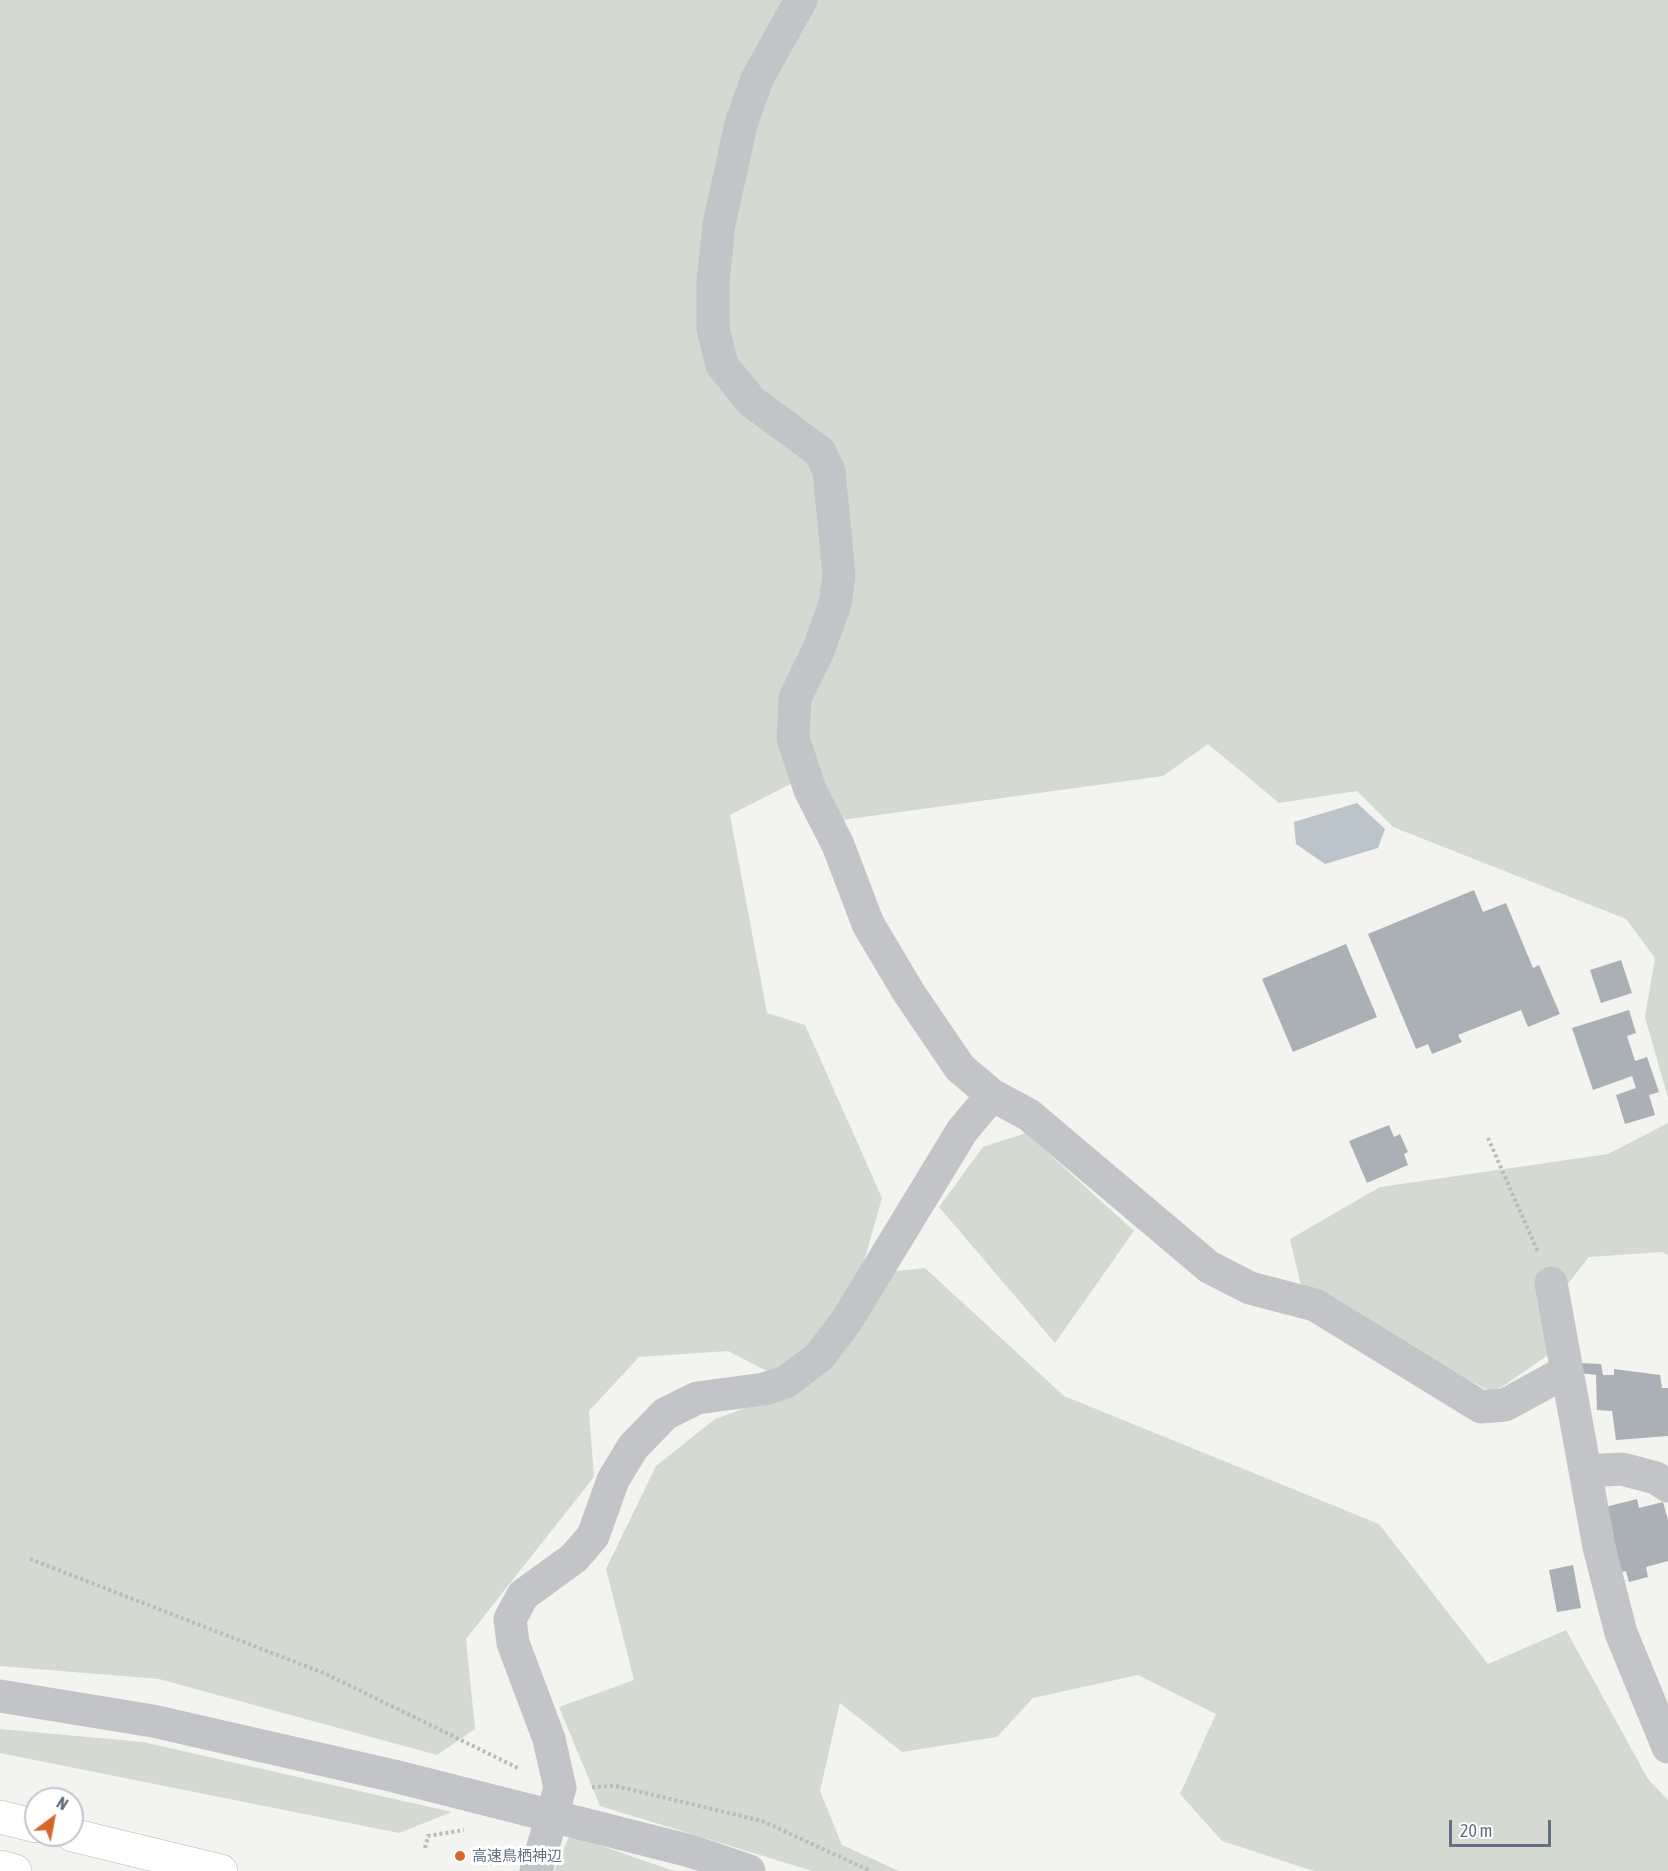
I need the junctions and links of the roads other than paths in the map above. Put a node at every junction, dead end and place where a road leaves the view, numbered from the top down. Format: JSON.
{"nodes":[{"id":1,"x":801,"y":0,"type":"edge"},
{"id":2,"x":992,"y":1095,"type":"junction"},
{"id":3,"x":1551,"y":1283,"type":"road end"},
{"id":4,"x":1567,"y":1371,"type":"junction"},
{"id":5,"x":1586,"y":1471,"type":"junction"},
{"id":6,"x":1668,"y":1485,"type":"edge"},
{"id":7,"x":0,"y":1696,"type":"edge"},
{"id":8,"x":1668,"y":1747,"type":"edge"},
{"id":9,"x":0,"y":1817,"type":"edge"},
{"id":10,"x":24,"y":1823,"type":"edge"},
{"id":11,"x":547,"y":1830,"type":"edge"},
{"id":12,"x":84,"y":1838,"type":"edge"},
{"id":13,"x":0,"y":1867,"type":"edge"},
{"id":14,"x":15,"y":1871,"type":"edge"},
{"id":15,"x":220,"y":1871,"type":"edge"},
{"id":16,"x":749,"y":1871,"type":"edge"}],
"edges":[{"from":1,"to":2,"type":"street"},
{"from":2,"to":4,"type":"street"},
{"from":2,"to":11,"type":"street"},
{"from":3,"to":4,"type":"street"},
{"from":4,"to":5,"type":"street"},
{"from":5,"to":6,"type":"street"},
{"from":5,"to":8,"type":"street"},
{"from":7,"to":11,"type":"street"},
{"from":9,"to":10,"type":"highway"},
{"from":11,"to":16,"type":"street"},
{"from":12,"to":15,"type":"highway"},
{"from":13,"to":14,"type":"highway"}]}
